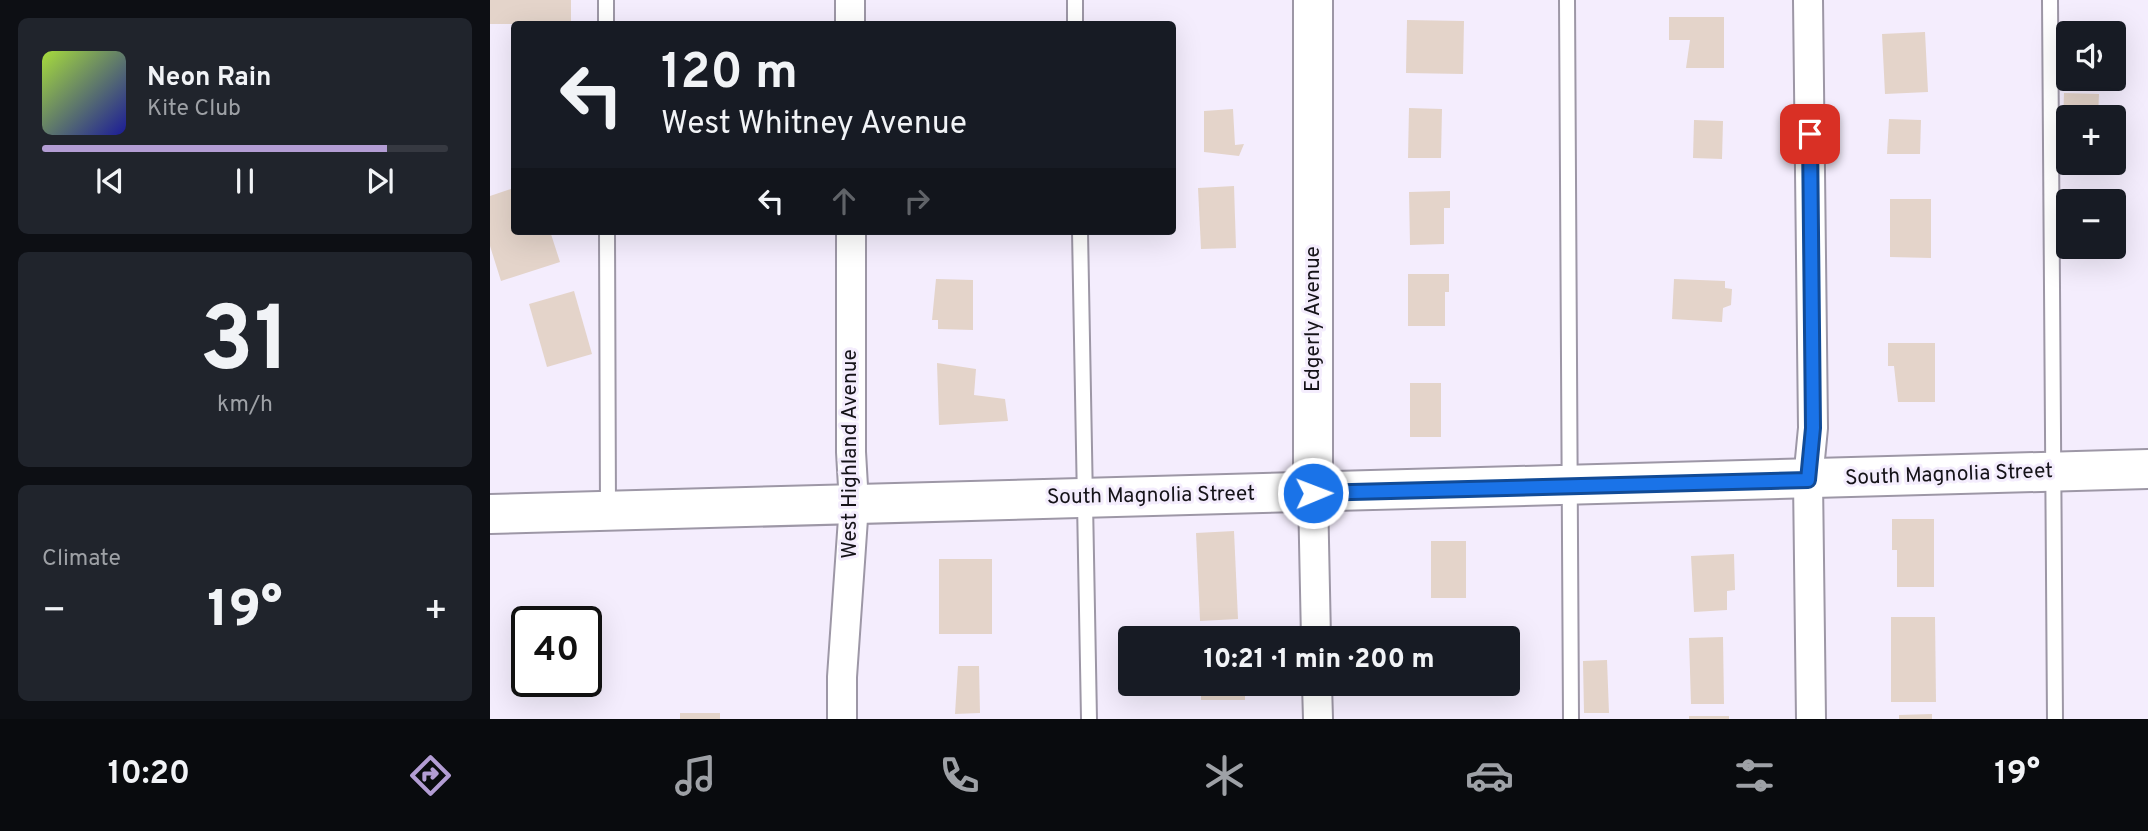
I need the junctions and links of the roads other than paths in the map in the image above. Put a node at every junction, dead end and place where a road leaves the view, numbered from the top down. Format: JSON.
{"nodes":[{"id":1,"x":606,"y":0,"type":"edge"},
{"id":2,"x":850,"y":0,"type":"edge"},
{"id":3,"x":1075,"y":0,"type":"edge"},
{"id":4,"x":1313,"y":0,"type":"edge"},
{"id":5,"x":1567,"y":0,"type":"edge"},
{"id":6,"x":1808,"y":0,"type":"edge"},
{"id":7,"x":2050,"y":0,"type":"edge"},
{"id":8,"x":606,"y":21,"type":"edge"},
{"id":9,"x":850,"y":21,"type":"edge"},
{"id":10,"x":1075,"y":21,"type":"edge"},
{"id":11,"x":607,"y":235,"type":"edge"},
{"id":12,"x":850,"y":235,"type":"edge"},
{"id":13,"x":1080,"y":235,"type":"edge"},
{"id":14,"x":2148,"y":469,"type":"edge"},
{"id":15,"x":2051,"y":471,"type":"junction"},
{"id":16,"x":1808,"y":480,"type":"junction"},
{"id":17,"x":1569,"y":486,"type":"junction"},
{"id":18,"x":1313,"y":493,"type":"junction"},
{"id":19,"x":1086,"y":497,"type":"junction"},
{"id":20,"x":854,"y":505,"type":"junction"},
{"id":21,"x":608,"y":512,"type":"junction"},
{"id":22,"x":490,"y":514,"type":"edge"},
{"id":23,"x":1316,"y":626,"type":"edge"},
{"id":24,"x":1317,"y":696,"type":"edge"},
{"id":25,"x":842,"y":719,"type":"edge"},
{"id":26,"x":1090,"y":719,"type":"edge"},
{"id":27,"x":1318,"y":719,"type":"edge"},
{"id":28,"x":1571,"y":719,"type":"edge"},
{"id":29,"x":1811,"y":719,"type":"edge"},
{"id":30,"x":2054,"y":719,"type":"edge"}],
"edges":[{"from":1,"to":8,"type":"lane"},
{"from":2,"to":9,"type":"street"},
{"from":3,"to":10,"type":"lane"},
{"from":4,"to":18,"type":"street","name":"Edgerly Avenue"},
{"from":5,"to":17,"type":"lane"},
{"from":6,"to":16,"type":"street"},
{"from":7,"to":15,"type":"lane"},
{"from":11,"to":21,"type":"lane"},
{"from":12,"to":20,"type":"street","name":"West Highland Avenue"},
{"from":13,"to":19,"type":"lane"},
{"from":14,"to":15,"type":"street","name":"South Magnolia Street"},
{"from":15,"to":16,"type":"street","name":"South Magnolia Street"},
{"from":15,"to":30,"type":"lane"},
{"from":16,"to":17,"type":"street","name":"South Magnolia Street"},
{"from":16,"to":29,"type":"street"},
{"from":17,"to":18,"type":"street","name":"South Magnolia Street"},
{"from":17,"to":28,"type":"lane"},
{"from":18,"to":19,"type":"street","name":"South Magnolia Street"},
{"from":18,"to":23,"type":"street","name":"Edgerly Avenue"},
{"from":19,"to":20,"type":"street","name":"South Magnolia Street"},
{"from":19,"to":26,"type":"lane"},
{"from":20,"to":21,"type":"street","name":"South Magnolia Street"},
{"from":20,"to":25,"type":"street","name":"West Highland Avenue"},
{"from":21,"to":22,"type":"street","name":"South Magnolia Street"},
{"from":24,"to":27,"type":"street"}]}
